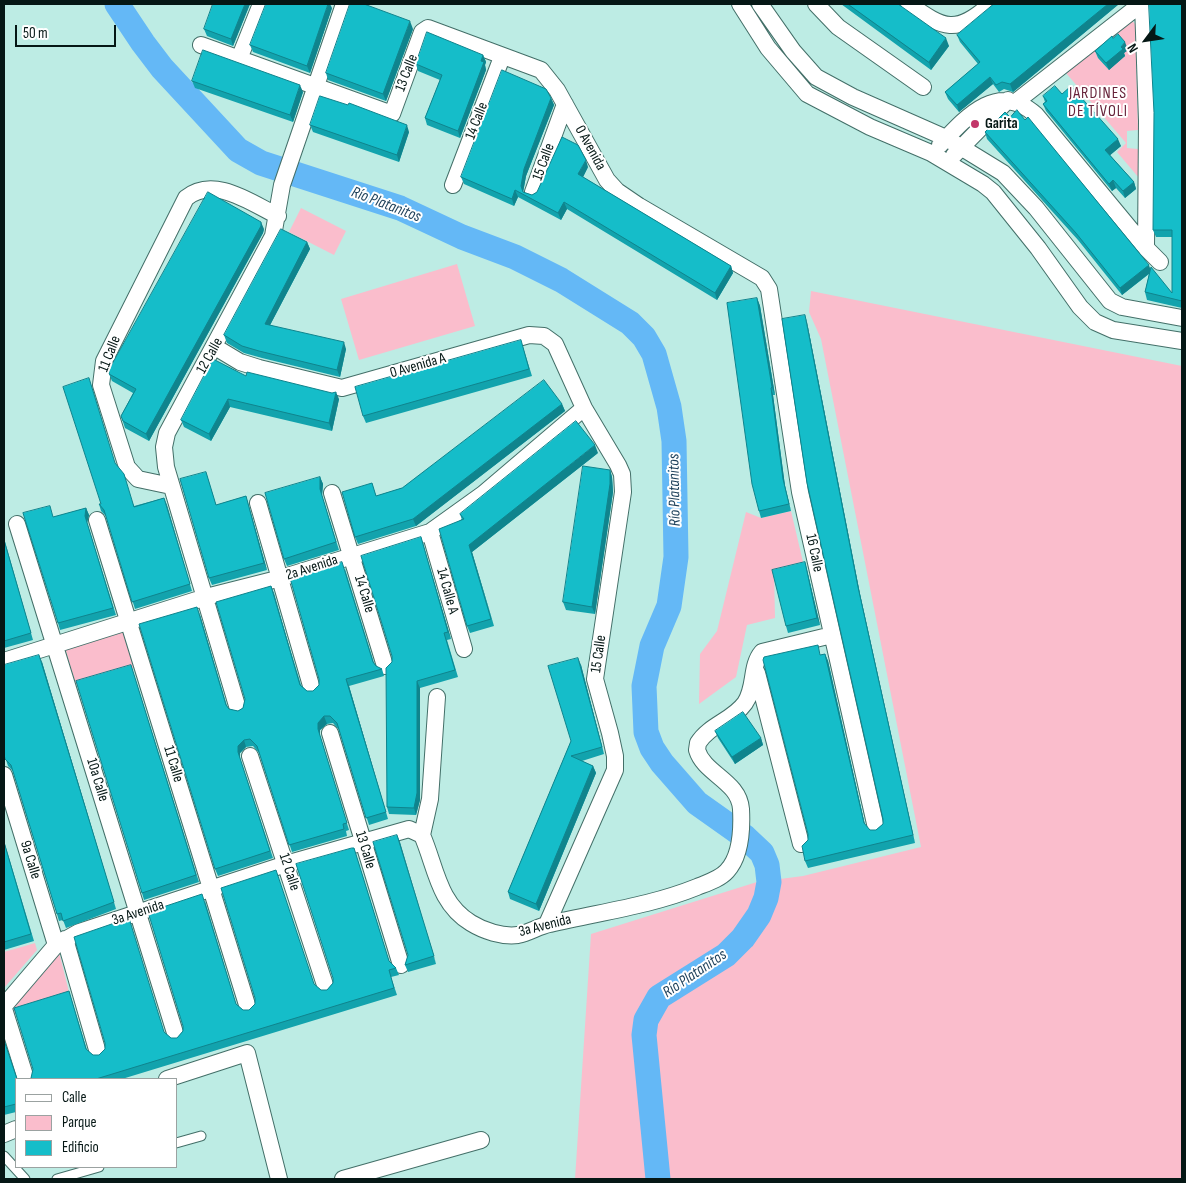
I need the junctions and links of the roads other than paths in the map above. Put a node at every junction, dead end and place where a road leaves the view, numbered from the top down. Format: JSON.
{"nodes":[{"id":1,"x":261,"y":4,"type":"edge"},
{"id":2,"x":740,"y":4,"type":"edge"},
{"id":3,"x":760,"y":4,"type":"edge"},
{"id":4,"x":816,"y":4,"type":"edge"},
{"id":5,"x":909,"y":4,"type":"edge"},
{"id":6,"x":990,"y":4,"type":"edge"},
{"id":7,"x":1142,"y":4,"type":"edge"},
{"id":8,"x":344,"y":7,"type":"dead end"},
{"id":9,"x":422,"y":32,"type":"joint"},
{"id":10,"x":201,"y":45,"type":"dead end"},
{"id":11,"x":502,"y":57,"type":"junction"},
{"id":12,"x":239,"y":59,"type":"junction"},
{"id":13,"x":314,"y":87,"type":"junction"},
{"id":14,"x":923,"y":87,"type":"dead end"},
{"id":15,"x":1013,"y":100,"type":"junction"},
{"id":16,"x":566,"y":104,"type":"junction"},
{"id":17,"x":946,"y":138,"type":"junction"},
{"id":18,"x":961,"y":147,"type":"junction"},
{"id":19,"x":931,"y":153,"type":"junction"},
{"id":20,"x":947,"y":162,"type":"junction"},
{"id":21,"x":453,"y":185,"type":"dead end"},
{"id":22,"x":533,"y":192,"type":"edge"},
{"id":23,"x":278,"y":216,"type":"junction"},
{"id":24,"x":1146,"y":248,"type":"junction"},
{"id":25,"x":1160,"y":262,"type":"dead end"},
{"id":26,"x":762,"y":278,"type":"joint"},
{"id":27,"x":1182,"y":318,"type":"edge"},
{"id":28,"x":1182,"y":341,"type":"edge"},
{"id":29,"x":215,"y":347,"type":"junction"},
{"id":30,"x":584,"y":408,"type":"junction"},
{"id":31,"x":171,"y":486,"type":"junction"},
{"id":32,"x":332,"y":493,"type":"dead end"},
{"id":33,"x":258,"y":503,"type":"dead end"},
{"id":34,"x":97,"y":520,"type":"dead end"},
{"id":35,"x":17,"y":524,"type":"dead end"},
{"id":36,"x":430,"y":532,"type":"junction"},
{"id":37,"x":352,"y":555,"type":"junction"},
{"id":38,"x":281,"y":578,"type":"junction"},
{"id":39,"x":206,"y":597,"type":"junction"},
{"id":40,"x":129,"y":621,"type":"junction"},
{"id":41,"x":832,"y":635,"type":"junction"},
{"id":42,"x":56,"y":646,"type":"junction"},
{"id":43,"x":464,"y":649,"type":"dead end"},
{"id":44,"x":4,"y":661,"type":"edge"},
{"id":45,"x":386,"y":666,"type":"edge"},
{"id":46,"x":756,"y":669,"type":"junction"},
{"id":47,"x":312,"y":688,"type":"dead end"},
{"id":48,"x":437,"y":697,"type":"dead end"},
{"id":49,"x":238,"y":709,"type":"edge"},
{"id":50,"x":330,"y":734,"type":"dead end"},
{"id":51,"x":250,"y":756,"type":"dead end"},
{"id":52,"x":4,"y":775,"type":"edge"},
{"id":53,"x":876,"y":828,"type":"edge"},
{"id":54,"x":422,"y":835,"type":"junction"},
{"id":55,"x":362,"y":842,"type":"junction"},
{"id":56,"x":801,"y":844,"type":"edge"},
{"id":57,"x":286,"y":864,"type":"junction"},
{"id":58,"x":212,"y":890,"type":"junction"},
{"id":59,"x":138,"y":913,"type":"junction"},
{"id":60,"x":547,"y":924,"type":"junction"},
{"id":61,"x":61,"y":942,"type":"junction"},
{"id":62,"x":401,"y":965,"type":"dead end"},
{"id":63,"x":326,"y":988,"type":"edge"},
{"id":64,"x":4,"y":1008,"type":"edge"},
{"id":65,"x":248,"y":1008,"type":"edge"},
{"id":66,"x":176,"y":1036,"type":"edge"},
{"id":67,"x":98,"y":1053,"type":"edge"},
{"id":68,"x":26,"y":1078,"type":"edge"},
{"id":69,"x":170,"y":1078,"type":"edge"},
{"id":70,"x":201,"y":1136,"type":"dead end"},
{"id":71,"x":481,"y":1140,"type":"dead end"},
{"id":72,"x":178,"y":1142,"type":"edge"},
{"id":73,"x":4,"y":1156,"type":"edge"},
{"id":74,"x":96,"y":1168,"type":"edge"},
{"id":75,"x":25,"y":1179,"type":"edge"},
{"id":76,"x":57,"y":1179,"type":"edge"},
{"id":77,"x":276,"y":1179,"type":"edge"},
{"id":78,"x":344,"y":1179,"type":"edge"}],
"edges":[{"from":1,"to":12,"type":"street"},
{"from":2,"to":19,"type":"street"},
{"from":3,"to":17,"type":"street"},
{"from":4,"to":14,"type":"street"},
{"from":5,"to":6,"type":"street"},
{"from":7,"to":15,"type":"street"},
{"from":7,"to":24,"type":"street"},
{"from":8,"to":13,"type":"street","name":"12 Calle"},
{"from":9,"to":11,"type":"street","name":"0 Avenida"},
{"from":9,"to":13,"type":"street","name":"13 Calle"},
{"from":10,"to":12,"type":"street"},
{"from":11,"to":16,"type":"street","name":"0 Avenida"},
{"from":11,"to":21,"type":"street","name":"14 Calle"},
{"from":12,"to":13,"type":"street"},
{"from":13,"to":23,"type":"street","name":"12 Calle"},
{"from":15,"to":17,"type":"street"},
{"from":15,"to":18,"type":"street"},
{"from":15,"to":24,"type":"street"},
{"from":16,"to":22,"type":"street","name":"15 Calle"},
{"from":16,"to":26,"type":"street","name":"0 Avenida"},
{"from":17,"to":18,"type":"street"},
{"from":17,"to":19,"type":"street"},
{"from":18,"to":20,"type":"street"},
{"from":18,"to":27,"type":"street"},
{"from":19,"to":20,"type":"street"},
{"from":20,"to":28,"type":"street"},
{"from":23,"to":29,"type":"street","name":"12 Calle"},
{"from":23,"to":31,"type":"street","name":"11 Calle"},
{"from":24,"to":25,"type":"street"},
{"from":26,"to":41,"type":"street","name":"16 Calle"},
{"from":29,"to":30,"type":"street","name":"0 Avenida A"},
{"from":29,"to":31,"type":"street","name":"12 Calle"},
{"from":30,"to":36,"type":"street","name":"2a Avenida"},
{"from":30,"to":60,"type":"street","name":"15 Calle"},
{"from":31,"to":39,"type":"street","name":"12 Calle"},
{"from":32,"to":37,"type":"street","name":"14 Calle"},
{"from":33,"to":38,"type":"street"},
{"from":34,"to":40,"type":"street","name":"11 Calle"},
{"from":35,"to":42,"type":"street","name":"10a Calle"},
{"from":36,"to":37,"type":"street","name":"2a Avenida"},
{"from":36,"to":43,"type":"street","name":"14 Calle A"},
{"from":37,"to":38,"type":"street","name":"2a Avenida"},
{"from":37,"to":45,"type":"street","name":"14 Calle"},
{"from":38,"to":39,"type":"street","name":"2a Avenida"},
{"from":38,"to":47,"type":"street"},
{"from":39,"to":40,"type":"street","name":"2a Avenida"},
{"from":39,"to":49,"type":"street","name":"12 Calle"},
{"from":40,"to":42,"type":"street","name":"2a Avenida"},
{"from":40,"to":58,"type":"street","name":"11 Calle"},
{"from":41,"to":46,"type":"street","name":"3a Avenida"},
{"from":41,"to":53,"type":"street","name":"16 Calle"},
{"from":42,"to":44,"type":"street","name":"2a Avenida"},
{"from":42,"to":59,"type":"street","name":"10a Calle"},
{"from":46,"to":56,"type":"street"},
{"from":46,"to":60,"type":"street","name":"3a Avenida"},
{"from":48,"to":54,"type":"street"},
{"from":50,"to":55,"type":"street","name":"13 Calle"},
{"from":51,"to":57,"type":"street","name":"12 Calle"},
{"from":52,"to":61,"type":"street","name":"9a Calle"},
{"from":54,"to":55,"type":"street","name":"3a Avenida"},
{"from":54,"to":60,"type":"street","name":"3a Avenida"},
{"from":55,"to":57,"type":"street","name":"3a Avenida"},
{"from":55,"to":62,"type":"street","name":"13 Calle"},
{"from":57,"to":58,"type":"street","name":"3a Avenida"},
{"from":57,"to":63,"type":"street","name":"12 Calle"},
{"from":58,"to":59,"type":"street","name":"3a Avenida"},
{"from":58,"to":65,"type":"street","name":"11 Calle"},
{"from":59,"to":61,"type":"street","name":"3a Avenida"},
{"from":59,"to":66,"type":"street","name":"10a Calle"},
{"from":61,"to":64,"type":"street","name":"3a Avenida"},
{"from":61,"to":67,"type":"street","name":"9a Calle"},
{"from":64,"to":68,"type":"street"},
{"from":69,"to":77,"type":"street"},
{"from":70,"to":72,"type":"lane"},
{"from":71,"to":78,"type":"street"},
{"from":73,"to":75,"type":"lane"},
{"from":74,"to":76,"type":"lane"}]}
